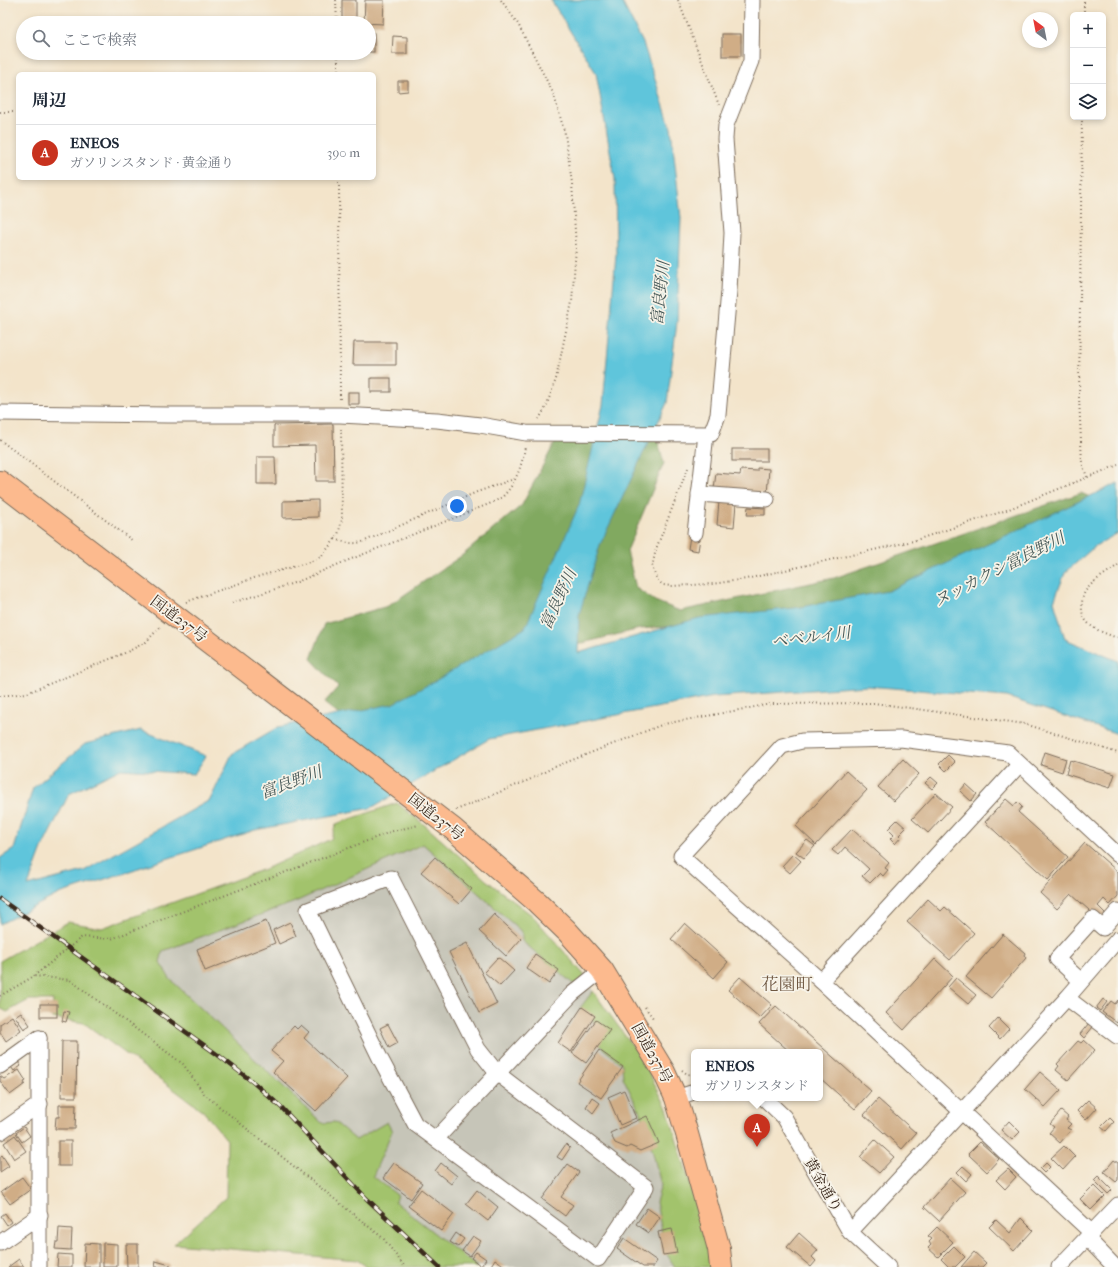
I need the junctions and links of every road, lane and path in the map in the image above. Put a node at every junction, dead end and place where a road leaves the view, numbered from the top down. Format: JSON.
{"nodes":[{"id":1,"x":336,"y":0,"type":"edge"},
{"id":2,"x":501,"y":0,"type":"edge"},
{"id":3,"x":678,"y":0,"type":"edge"},
{"id":4,"x":752,"y":0,"type":"edge"},
{"id":5,"x":1084,"y":0,"type":"edge"},
{"id":6,"x":1084,"y":12,"type":"edge"},
{"id":7,"x":337,"y":16,"type":"edge"},
{"id":8,"x":338,"y":60,"type":"edge"},
{"id":9,"x":338,"y":72,"type":"edge"},
{"id":10,"x":0,"y":112,"type":"edge"},
{"id":11,"x":16,"y":112,"type":"edge"},
{"id":12,"x":1082,"y":120,"type":"edge"},
{"id":13,"x":726,"y":125,"type":"junction"},
{"id":14,"x":340,"y":180,"type":"edge"},
{"id":15,"x":0,"y":413,"type":"edge"},
{"id":16,"x":340,"y":415,"type":"junction"},
{"id":17,"x":531,"y":433,"type":"junction"},
{"id":18,"x":702,"y":439,"type":"junction"},
{"id":19,"x":0,"y":440,"type":"edge"},
{"id":20,"x":1118,"y":465,"type":"edge"},
{"id":21,"x":688,"y":467,"type":"dead end"},
{"id":22,"x":1087,"y":478,"type":"junction"},
{"id":23,"x":514,"y":479,"type":"junction"},
{"id":24,"x":0,"y":482,"type":"edge"},
{"id":25,"x":699,"y":494,"type":"junction"},
{"id":26,"x":767,"y":499,"type":"dead end"},
{"id":27,"x":695,"y":533,"type":"dead end"},
{"id":28,"x":335,"y":539,"type":"junction"},
{"id":29,"x":133,"y":541,"type":"dead end"},
{"id":30,"x":1118,"y":565,"type":"edge"},
{"id":31,"x":232,"y":603,"type":"dead end"},
{"id":32,"x":172,"y":613,"type":"junction"},
{"id":33,"x":1118,"y":638,"type":"edge"},
{"id":34,"x":0,"y":696,"type":"edge"},
{"id":35,"x":1019,"y":765,"type":"junction"},
{"id":36,"x":421,"y":815,"type":"junction"},
{"id":37,"x":1118,"y":855,"type":"edge"},
{"id":38,"x":1118,"y":911,"type":"edge"},
{"id":39,"x":1118,"y":939,"type":"edge"},
{"id":40,"x":602,"y":970,"type":"junction"},
{"id":41,"x":34,"y":976,"type":"junction"},
{"id":42,"x":821,"y":981,"type":"junction"},
{"id":43,"x":1081,"y":981,"type":"junction"},
{"id":44,"x":0,"y":996,"type":"edge"},
{"id":45,"x":1067,"y":998,"type":"junction"},
{"id":46,"x":1118,"y":1035,"type":"edge"},
{"id":47,"x":0,"y":1066,"type":"edge"},
{"id":48,"x":497,"y":1073,"type":"junction"},
{"id":49,"x":685,"y":1095,"type":"edge"},
{"id":50,"x":767,"y":1101,"type":"edge"},
{"id":51,"x":40,"y":1104,"type":"junction"},
{"id":52,"x":963,"y":1111,"type":"junction"},
{"id":53,"x":0,"y":1132,"type":"edge"},
{"id":54,"x":436,"y":1139,"type":"junction"},
{"id":55,"x":1118,"y":1205,"type":"edge"},
{"id":56,"x":40,"y":1215,"type":"junction"},
{"id":57,"x":850,"y":1232,"type":"junction"},
{"id":58,"x":1090,"y":1235,"type":"junction"},
{"id":59,"x":0,"y":1243,"type":"edge"},
{"id":60,"x":39,"y":1267,"type":"edge"},
{"id":61,"x":405,"y":1267,"type":"edge"},
{"id":62,"x":721,"y":1267,"type":"edge"},
{"id":63,"x":888,"y":1267,"type":"edge"},
{"id":64,"x":1059,"y":1267,"type":"edge"},
{"id":65,"x":1115,"y":1267,"type":"edge"}],
"edges":[{"from":1,"to":7,"type":"path"},
{"from":2,"to":17,"type":"path"},
{"from":3,"to":13,"type":"path"},
{"from":4,"to":13,"type":"street"},
{"from":5,"to":6,"type":"path"},
{"from":8,"to":9,"type":"path"},
{"from":10,"to":11,"type":"path"},
{"from":12,"to":22,"type":"path"},
{"from":13,"to":18,"type":"street"},
{"from":14,"to":16,"type":"path"},
{"from":15,"to":16,"type":"street"},
{"from":16,"to":17,"type":"street"},
{"from":16,"to":28,"type":"path"},
{"from":17,"to":18,"type":"street"},
{"from":17,"to":23,"type":"path"},
{"from":18,"to":25,"type":"street"},
{"from":19,"to":29,"type":"path"},
{"from":20,"to":22,"type":"path"},
{"from":21,"to":22,"type":"path"},
{"from":23,"to":28,"type":"path"},
{"from":23,"to":31,"type":"path"},
{"from":24,"to":32,"type":"highway","name":"国道237号"},
{"from":25,"to":26,"type":"street"},
{"from":25,"to":27,"type":"street"},
{"from":28,"to":32,"type":"path"},
{"from":30,"to":33,"type":"path"},
{"from":32,"to":34,"type":"path"},
{"from":32,"to":36,"type":"highway","name":"国道237号"},
{"from":35,"to":37,"type":"street"},
{"from":35,"to":42,"type":"street"},
{"from":35,"to":42,"type":"street"},
{"from":36,"to":40,"type":"highway","name":"国道237号"},
{"from":36,"to":41,"type":"path"},
{"from":38,"to":43,"type":"street"},
{"from":39,"to":43,"type":"street"},
{"from":40,"to":48,"type":"street"},
{"from":40,"to":49,"type":"highway","name":"国道237号"},
{"from":41,"to":44,"type":"path"},
{"from":41,"to":61,"type":"path"},
{"from":42,"to":52,"type":"street"},
{"from":43,"to":45,"type":"street"},
{"from":45,"to":46,"type":"street"},
{"from":45,"to":52,"type":"street"},
{"from":47,"to":51,"type":"street"},
{"from":48,"to":54,"type":"street"},
{"from":48,"to":54,"type":"street"},
{"from":48,"to":54,"type":"street"},
{"from":49,"to":62,"type":"highway","name":"国道237号"},
{"from":50,"to":57,"type":"street","name":"黄金通り"},
{"from":51,"to":53,"type":"street"},
{"from":51,"to":56,"type":"street"},
{"from":52,"to":57,"type":"street"},
{"from":52,"to":58,"type":"street"},
{"from":55,"to":58,"type":"street"},
{"from":56,"to":59,"type":"street"},
{"from":56,"to":60,"type":"street"},
{"from":57,"to":63,"type":"street","name":"黄金通り"},
{"from":58,"to":64,"type":"street"},
{"from":58,"to":65,"type":"street"}]}
